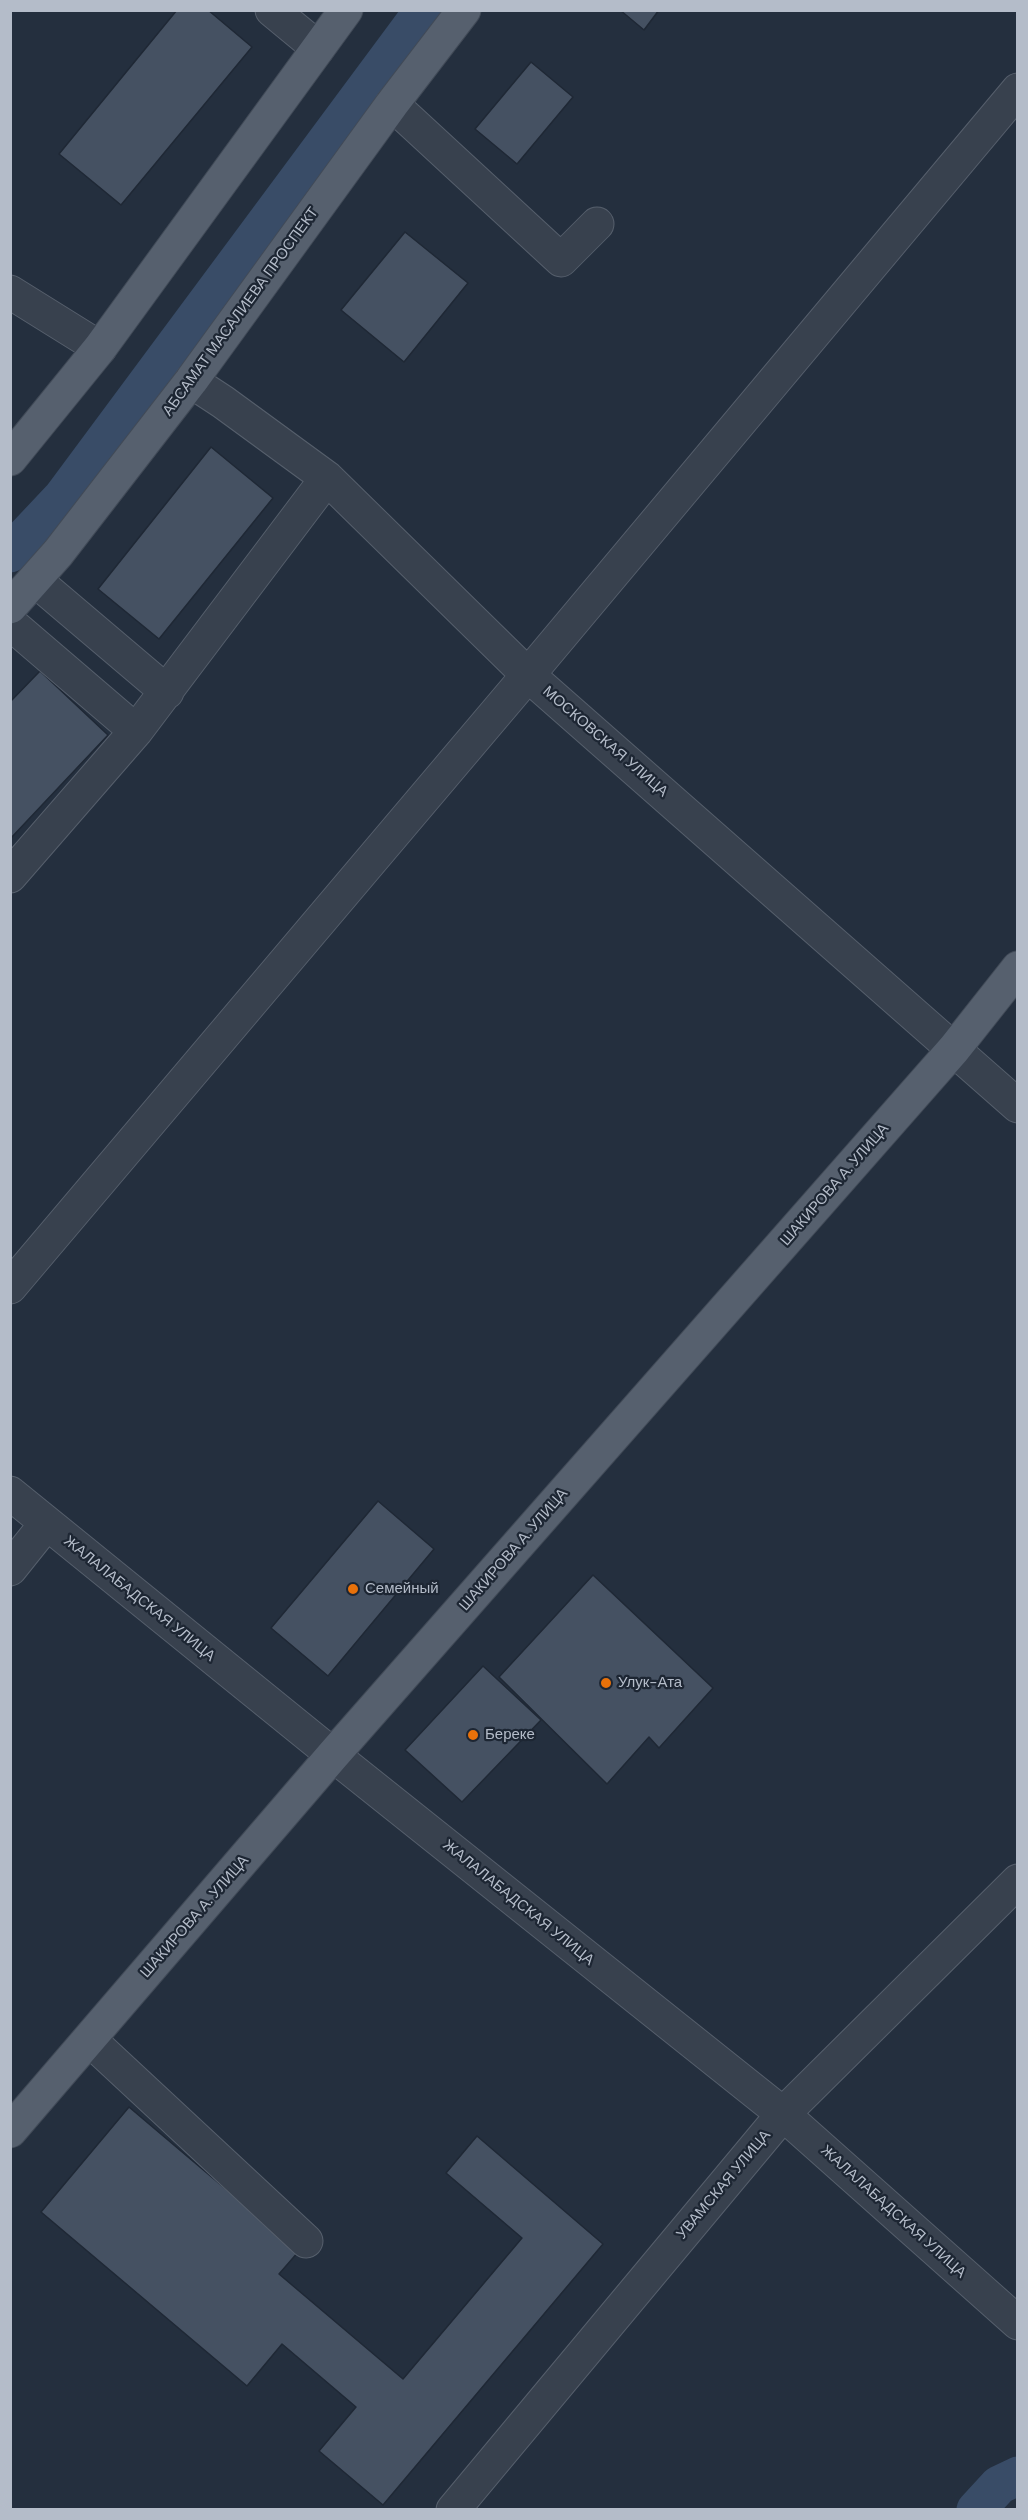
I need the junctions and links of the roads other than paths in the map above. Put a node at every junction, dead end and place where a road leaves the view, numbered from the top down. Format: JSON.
{"nodes":[{"id":1,"x":272,"y":10,"type":"edge"},
{"id":2,"x":346,"y":10,"type":"edge"},
{"id":3,"x":464,"y":10,"type":"edge"},
{"id":4,"x":318,"y":48,"type":"junction"},
{"id":5,"x":1017,"y":90,"type":"edge"},
{"id":6,"x":392,"y":104,"type":"junction"},
{"id":7,"x":597,"y":224,"type":"dead end"},
{"id":8,"x":10,"y":292,"type":"edge"},
{"id":9,"x":100,"y":348,"type":"junction"},
{"id":10,"x":191,"y":381,"type":"junction"},
{"id":11,"x":10,"y":459,"type":"edge"},
{"id":12,"x":327,"y":478,"type":"junction"},
{"id":13,"x":35,"y":580,"type":"junction"},
{"id":14,"x":10,"y":608,"type":"edge"},
{"id":15,"x":10,"y":623,"type":"edge"},
{"id":16,"x":528,"y":675,"type":"junction"},
{"id":17,"x":166,"y":692,"type":"junction"},
{"id":18,"x":136,"y":731,"type":"junction"},
{"id":19,"x":10,"y":876,"type":"edge"},
{"id":20,"x":1017,"y":968,"type":"edge"},
{"id":21,"x":954,"y":1049,"type":"junction"},
{"id":22,"x":1017,"y":1106,"type":"edge"},
{"id":23,"x":10,"y":1287,"type":"edge"},
{"id":24,"x":10,"y":1493,"type":"edge"},
{"id":25,"x":46,"y":1524,"type":"junction"},
{"id":26,"x":10,"y":1569,"type":"edge"},
{"id":27,"x":333,"y":1755,"type":"junction"},
{"id":28,"x":1017,"y":1881,"type":"edge"},
{"id":29,"x":90,"y":2040,"type":"junction"},
{"id":30,"x":783,"y":2114,"type":"junction"},
{"id":31,"x":10,"y":2131,"type":"edge"},
{"id":32,"x":306,"y":2241,"type":"dead end"},
{"id":33,"x":1017,"y":2323,"type":"edge"},
{"id":34,"x":453,"y":2510,"type":"edge"}],
"edges":[{"from":1,"to":4,"type":"street"},
{"from":2,"to":4,"type":"main road"},
{"from":3,"to":6,"type":"main road","name":"АБСАМАТ МАСАЛИЕВА ПРОСПЕКТ"},
{"from":4,"to":9,"type":"main road"},
{"from":5,"to":16,"type":"street"},
{"from":6,"to":7,"type":"street"},
{"from":6,"to":10,"type":"main road","name":"АБСАМАТ МАСАЛИЕВА ПРОСПЕКТ"},
{"from":8,"to":9,"type":"street"},
{"from":9,"to":11,"type":"main road"},
{"from":10,"to":12,"type":"street","name":"МОСКОВСКАЯ УЛИЦА"},
{"from":10,"to":13,"type":"main road","name":"АБСАМАТ МАСАЛИЕВА ПРОСПЕКТ"},
{"from":12,"to":16,"type":"street","name":"МОСКОВСКАЯ УЛИЦА"},
{"from":12,"to":17,"type":"street"},
{"from":13,"to":14,"type":"main road","name":"АБСАМАТ МАСАЛИЕВА ПРОСПЕКТ"},
{"from":13,"to":17,"type":"street"},
{"from":15,"to":18,"type":"street"},
{"from":16,"to":21,"type":"street","name":"МОСКОВСКАЯ УЛИЦА"},
{"from":16,"to":23,"type":"street"},
{"from":17,"to":18,"type":"street"},
{"from":18,"to":19,"type":"street"},
{"from":20,"to":21,"type":"main road","name":"ШАКИРОВА А. УЛИЦА"},
{"from":21,"to":22,"type":"street","name":"МОСКОВСКАЯ УЛИЦА"},
{"from":21,"to":27,"type":"main road","name":"ШАКИРОВА А. УЛИЦА"},
{"from":24,"to":25,"type":"street","name":"ЖАЛАЛАБАДСКАЯ УЛИЦА"},
{"from":25,"to":26,"type":"street"},
{"from":25,"to":27,"type":"street","name":"ЖАЛАЛАБАДСКАЯ УЛИЦА"},
{"from":27,"to":29,"type":"main road","name":"ШАКИРОВА А. УЛИЦА"},
{"from":27,"to":30,"type":"street","name":"ЖАЛАЛАБАДСКАЯ УЛИЦА"},
{"from":28,"to":30,"type":"street","name":"УВАМСКАЯ УЛИЦА"},
{"from":29,"to":31,"type":"main road","name":"ШАКИРОВА А. УЛИЦА"},
{"from":29,"to":32,"type":"street"},
{"from":30,"to":33,"type":"street","name":"ЖАЛАЛАБАДСКАЯ УЛИЦА"},
{"from":30,"to":34,"type":"street","name":"УВАМСКАЯ УЛИЦА"}]}
